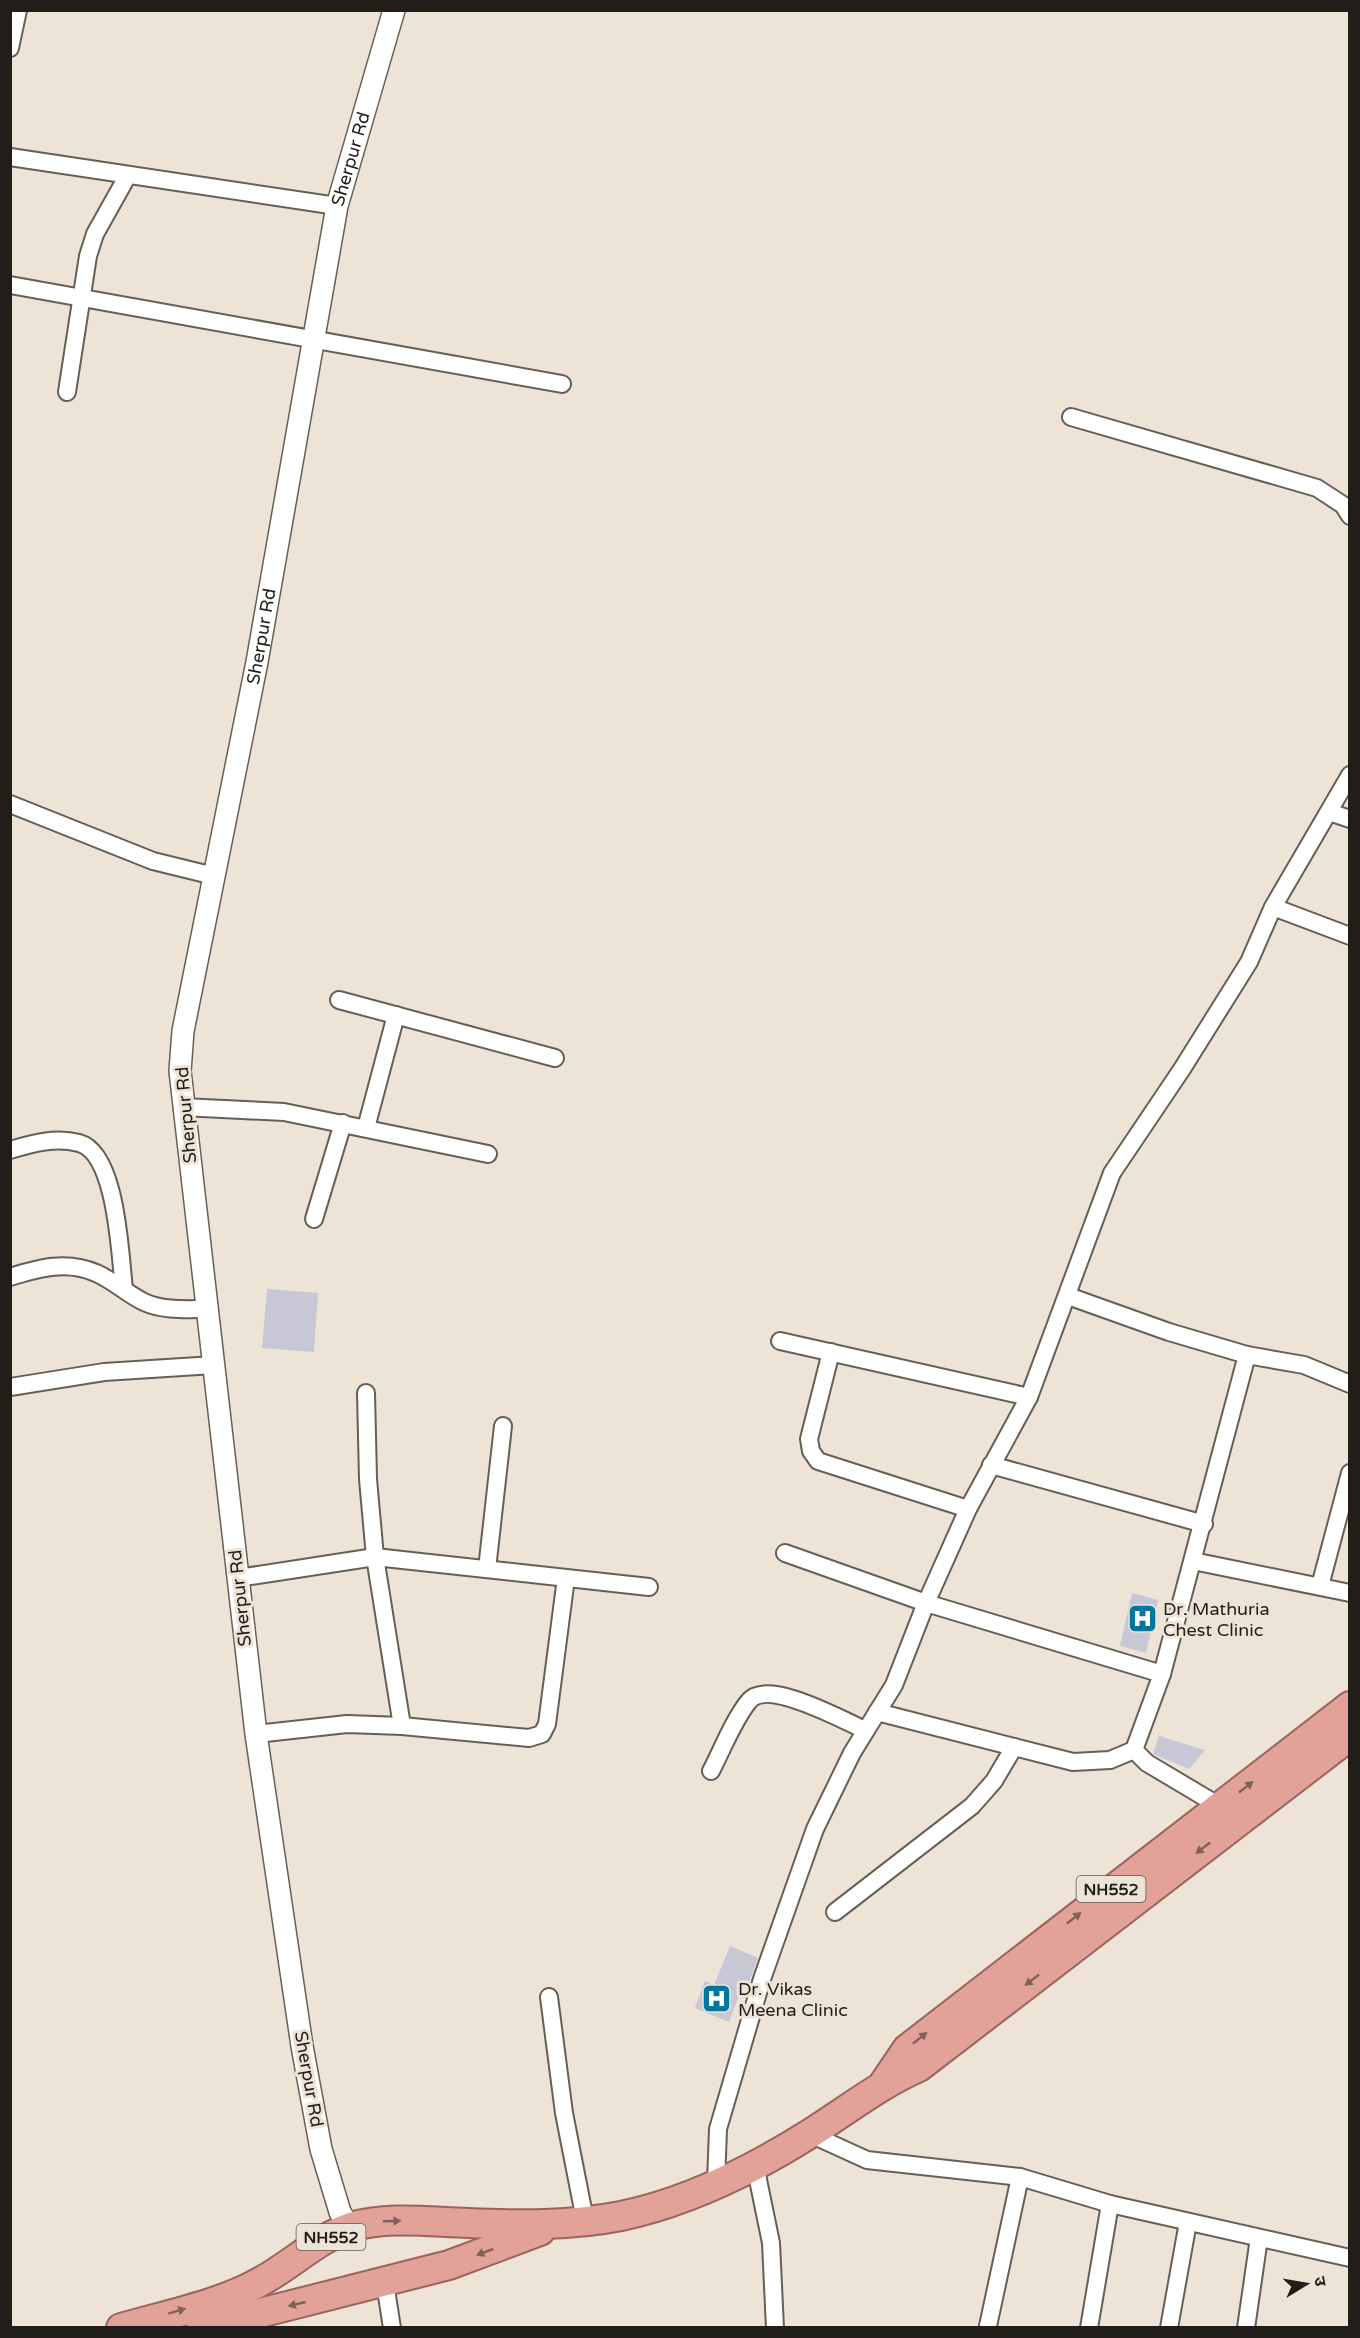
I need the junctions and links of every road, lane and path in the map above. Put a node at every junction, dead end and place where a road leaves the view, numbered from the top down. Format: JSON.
{"nodes":[{"id":1,"x":18,"y":10,"type":"edge"},
{"id":2,"x":394,"y":10,"type":"edge"},
{"id":3,"x":10,"y":48,"type":"edge"},
{"id":4,"x":10,"y":157,"type":"edge"},
{"id":5,"x":128,"y":175,"type":"junction"},
{"id":6,"x":337,"y":206,"type":"junction"},
{"id":7,"x":10,"y":285,"type":"edge"},
{"id":8,"x":81,"y":297,"type":"junction"},
{"id":9,"x":313,"y":338,"type":"junction"},
{"id":10,"x":562,"y":384,"type":"dead end"},
{"id":11,"x":67,"y":392,"type":"dead end"},
{"id":12,"x":1071,"y":417,"type":"dead end"},
{"id":13,"x":1350,"y":516,"type":"edge"},
{"id":14,"x":1350,"y":775,"type":"edge"},
{"id":15,"x":10,"y":804,"type":"edge"},
{"id":16,"x":1329,"y":813,"type":"junction"},
{"id":17,"x":1350,"y":819,"type":"edge"},
{"id":18,"x":214,"y":876,"type":"junction"},
{"id":19,"x":1273,"y":907,"type":"junction"},
{"id":20,"x":1350,"y":936,"type":"edge"},
{"id":21,"x":339,"y":1000,"type":"dead end"},
{"id":22,"x":396,"y":1015,"type":"junction"},
{"id":23,"x":555,"y":1058,"type":"dead end"},
{"id":24,"x":182,"y":1107,"type":"junction"},
{"id":25,"x":343,"y":1123,"type":"junction"},
{"id":26,"x":366,"y":1128,"type":"junction"},
{"id":27,"x":10,"y":1150,"type":"edge"},
{"id":28,"x":488,"y":1154,"type":"dead end"},
{"id":29,"x":314,"y":1219,"type":"dead end"},
{"id":30,"x":10,"y":1277,"type":"edge"},
{"id":31,"x":124,"y":1289,"type":"junction"},
{"id":32,"x":1068,"y":1296,"type":"junction"},
{"id":33,"x":208,"y":1309,"type":"junction"},
{"id":34,"x":780,"y":1341,"type":"dead end"},
{"id":35,"x":831,"y":1352,"type":"junction"},
{"id":36,"x":1247,"y":1355,"type":"junction"},
{"id":37,"x":214,"y":1365,"type":"junction"},
{"id":38,"x":1350,"y":1384,"type":"edge"},
{"id":39,"x":10,"y":1387,"type":"edge"},
{"id":40,"x":366,"y":1393,"type":"dead end"},
{"id":41,"x":1029,"y":1397,"type":"junction"},
{"id":42,"x":503,"y":1426,"type":"dead end"},
{"id":43,"x":992,"y":1465,"type":"junction"},
{"id":44,"x":1350,"y":1473,"type":"edge"},
{"id":45,"x":968,"y":1509,"type":"junction"},
{"id":46,"x":1203,"y":1524,"type":"junction"},
{"id":47,"x":785,"y":1553,"type":"dead end"},
{"id":48,"x":375,"y":1557,"type":"junction"},
{"id":49,"x":1193,"y":1561,"type":"junction"},
{"id":50,"x":487,"y":1569,"type":"junction"},
{"id":51,"x":238,"y":1578,"type":"junction"},
{"id":52,"x":566,"y":1578,"type":"junction"},
{"id":53,"x":1320,"y":1586,"type":"junction"},
{"id":54,"x":649,"y":1587,"type":"dead end"},
{"id":55,"x":1350,"y":1593,"type":"edge"},
{"id":56,"x":926,"y":1603,"type":"junction"},
{"id":57,"x":1162,"y":1674,"type":"junction"},
{"id":58,"x":1350,"y":1706,"type":"edge"},
{"id":59,"x":877,"y":1712,"type":"junction"},
{"id":60,"x":402,"y":1726,"type":"junction"},
{"id":61,"x":865,"y":1730,"type":"junction"},
{"id":62,"x":256,"y":1734,"type":"junction"},
{"id":63,"x":1350,"y":1736,"type":"edge"},
{"id":64,"x":1014,"y":1747,"type":"junction"},
{"id":65,"x":1134,"y":1750,"type":"junction"},
{"id":66,"x":711,"y":1771,"type":"dead end"},
{"id":67,"x":1221,"y":1807,"type":"junction"},
{"id":68,"x":836,"y":1911,"type":"dead end"},
{"id":69,"x":549,"y":1997,"type":"dead end"},
{"id":70,"x":884,"y":2083,"type":"junction"},
{"id":71,"x":810,"y":2134,"type":"junction"},
{"id":72,"x":755,"y":2165,"type":"junction"},
{"id":73,"x":1020,"y":2177,"type":"junction"},
{"id":74,"x":716,"y":2183,"type":"junction"},
{"id":75,"x":1110,"y":2204,"type":"junction"},
{"id":76,"x":572,"y":2222,"type":"junction"},
{"id":77,"x":1188,"y":2222,"type":"junction"},
{"id":78,"x":349,"y":2228,"type":"junction"},
{"id":79,"x":1259,"y":2238,"type":"junction"},
{"id":80,"x":1350,"y":2259,"type":"edge"},
{"id":81,"x":385,"y":2283,"type":"junction"},
{"id":82,"x":988,"y":2326,"type":"dead end"},
{"id":83,"x":121,"y":2328,"type":"edge"},
{"id":84,"x":201,"y":2328,"type":"edge"},
{"id":85,"x":392,"y":2328,"type":"edge"},
{"id":86,"x":775,"y":2328,"type":"edge"},
{"id":87,"x":1089,"y":2328,"type":"edge"},
{"id":88,"x":1169,"y":2328,"type":"edge"},
{"id":89,"x":1246,"y":2328,"type":"edge"}],
"edges":[{"from":1,"to":3,"type":"street"},
{"from":2,"to":6,"type":"street","name":"Sherpur Rd"},
{"from":4,"to":5,"type":"street"},
{"from":5,"to":6,"type":"street"},
{"from":5,"to":8,"type":"street"},
{"from":6,"to":9,"type":"street","name":"Sherpur Rd"},
{"from":7,"to":8,"type":"street"},
{"from":8,"to":9,"type":"street"},
{"from":8,"to":11,"type":"street"},
{"from":9,"to":10,"type":"street"},
{"from":9,"to":18,"type":"street","name":"Sherpur Rd"},
{"from":12,"to":13,"type":"street"},
{"from":14,"to":16,"type":"street"},
{"from":15,"to":18,"type":"street"},
{"from":16,"to":17,"type":"street"},
{"from":16,"to":19,"type":"street"},
{"from":18,"to":24,"type":"street","name":"Sherpur Rd"},
{"from":19,"to":20,"type":"street"},
{"from":19,"to":32,"type":"street"},
{"from":21,"to":22,"type":"street"},
{"from":22,"to":23,"type":"street"},
{"from":22,"to":26,"type":"street"},
{"from":24,"to":25,"type":"street"},
{"from":24,"to":33,"type":"street","name":"Sherpur Rd"},
{"from":25,"to":26,"type":"street"},
{"from":25,"to":29,"type":"street"},
{"from":26,"to":28,"type":"street"},
{"from":27,"to":31,"type":"street"},
{"from":30,"to":31,"type":"street"},
{"from":31,"to":33,"type":"street"},
{"from":32,"to":36,"type":"street"},
{"from":32,"to":41,"type":"street"},
{"from":33,"to":37,"type":"street","name":"Sherpur Rd"},
{"from":34,"to":35,"type":"street"},
{"from":35,"to":41,"type":"street"},
{"from":35,"to":45,"type":"street"},
{"from":36,"to":38,"type":"street"},
{"from":36,"to":46,"type":"street"},
{"from":37,"to":39,"type":"street"},
{"from":37,"to":51,"type":"street","name":"Sherpur Rd"},
{"from":40,"to":48,"type":"street"},
{"from":41,"to":43,"type":"street"},
{"from":42,"to":50,"type":"street"},
{"from":43,"to":45,"type":"street"},
{"from":43,"to":46,"type":"street"},
{"from":44,"to":53,"type":"street"},
{"from":45,"to":56,"type":"street"},
{"from":46,"to":49,"type":"street"},
{"from":47,"to":56,"type":"street"},
{"from":48,"to":50,"type":"street"},
{"from":48,"to":51,"type":"street"},
{"from":48,"to":60,"type":"street"},
{"from":49,"to":53,"type":"street"},
{"from":49,"to":57,"type":"street"},
{"from":50,"to":52,"type":"street"},
{"from":51,"to":62,"type":"street","name":"Sherpur Rd"},
{"from":52,"to":54,"type":"street"},
{"from":52,"to":60,"type":"street"},
{"from":53,"to":55,"type":"street"},
{"from":56,"to":57,"type":"street"},
{"from":56,"to":59,"type":"street"},
{"from":57,"to":65,"type":"street"},
{"from":67,"to":58,"type":"highway","number":"NH552","one_way":true},
{"from":59,"to":61,"type":"street"},
{"from":59,"to":64,"type":"street"},
{"from":60,"to":62,"type":"street"},
{"from":61,"to":66,"type":"street"},
{"from":61,"to":74,"type":"street"},
{"from":62,"to":78,"type":"street","name":"Sherpur Rd"},
{"from":63,"to":70,"type":"highway","number":"NH552","one_way":true},
{"from":64,"to":65,"type":"street"},
{"from":64,"to":68,"type":"street"},
{"from":65,"to":67,"type":"street"},
{"from":70,"to":67,"type":"highway","number":"NH552","one_way":true},
{"from":69,"to":76,"type":"street"},
{"from":70,"to":71,"type":"highway","number":"NH552"},
{"from":71,"to":72,"type":"highway","number":"NH552"},
{"from":71,"to":73,"type":"street"},
{"from":72,"to":74,"type":"highway","number":"NH552"},
{"from":72,"to":86,"type":"street"},
{"from":73,"to":75,"type":"street"},
{"from":73,"to":82,"type":"street"},
{"from":74,"to":76,"type":"highway","number":"NH552"},
{"from":75,"to":77,"type":"street"},
{"from":75,"to":87,"type":"street"},
{"from":78,"to":76,"type":"highway","number":"NH552","one_way":true},
{"from":76,"to":81,"type":"highway","number":"NH552","one_way":true},
{"from":77,"to":79,"type":"street"},
{"from":77,"to":88,"type":"street"},
{"from":83,"to":78,"type":"highway","number":"NH552","one_way":true},
{"from":79,"to":80,"type":"street"},
{"from":79,"to":89,"type":"street"},
{"from":81,"to":84,"type":"highway","number":"NH552","one_way":true},
{"from":81,"to":85,"type":"street"}]}
